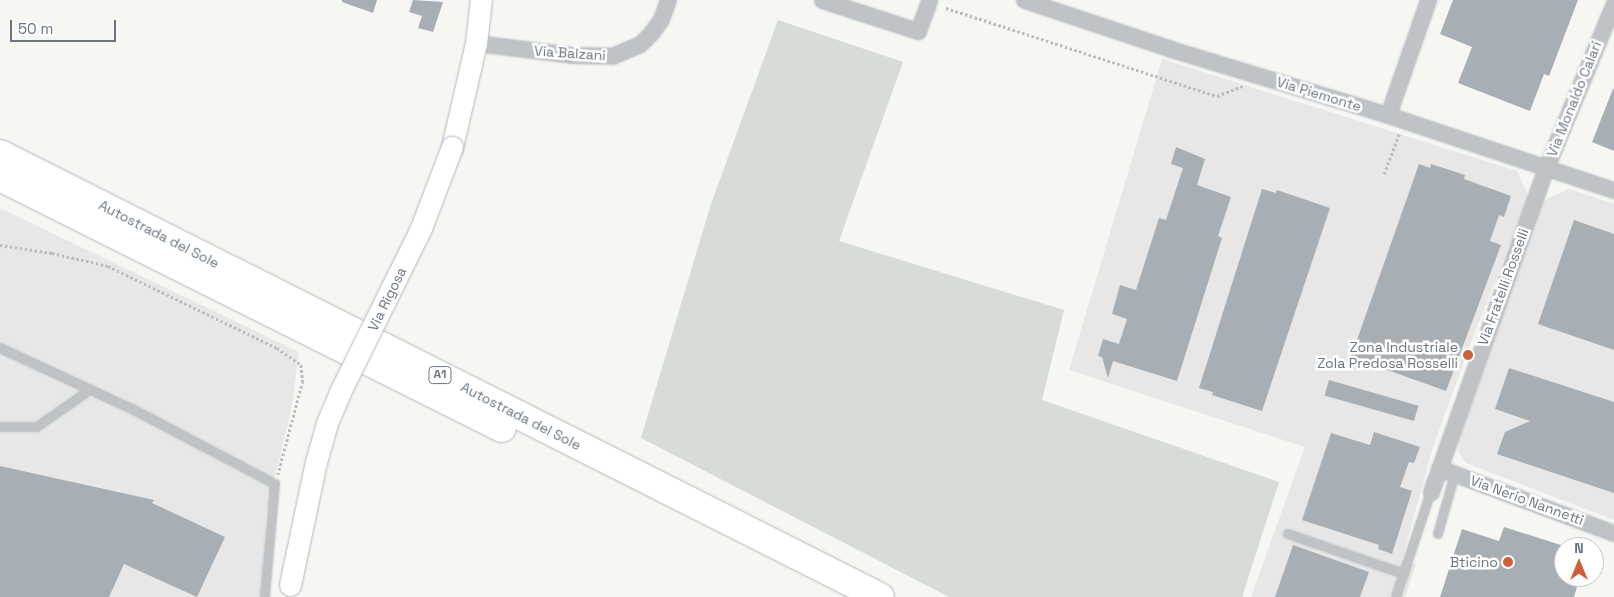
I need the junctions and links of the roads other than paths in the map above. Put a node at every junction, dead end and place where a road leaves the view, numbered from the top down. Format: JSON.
{"nodes":[{"id":1,"x":481,"y":0,"type":"edge"},
{"id":2,"x":668,"y":0,"type":"edge"},
{"id":3,"x":822,"y":0,"type":"edge"},
{"id":4,"x":929,"y":0,"type":"edge"},
{"id":5,"x":1024,"y":0,"type":"edge"},
{"id":6,"x":1428,"y":0,"type":"edge"},
{"id":7,"x":1614,"y":3,"type":"edge"},
{"id":8,"x":476,"y":43,"type":"junction"},
{"id":9,"x":1388,"y":115,"type":"junction"},
{"id":10,"x":0,"y":154,"type":"edge"},
{"id":11,"x":1546,"y":168,"type":"junction"},
{"id":12,"x":0,"y":177,"type":"edge"},
{"id":13,"x":1614,"y":190,"type":"edge"},
{"id":14,"x":0,"y":348,"type":"edge"},
{"id":15,"x":90,"y":390,"type":"junction"},
{"id":16,"x":0,"y":427,"type":"edge"},
{"id":17,"x":1439,"y":468,"type":"junction"},
{"id":18,"x":1455,"y":474,"type":"junction"},
{"id":19,"x":1431,"y":492,"type":"joint"},
{"id":20,"x":1614,"y":532,"type":"edge"},
{"id":21,"x":1288,"y":534,"type":"dead end"},
{"id":22,"x":1438,"y":534,"type":"dead end"},
{"id":23,"x":1404,"y":574,"type":"junction"},
{"id":24,"x":289,"y":591,"type":"edge"},
{"id":25,"x":265,"y":597,"type":"edge"},
{"id":26,"x":838,"y":597,"type":"edge"},
{"id":27,"x":880,"y":597,"type":"edge"},
{"id":28,"x":1396,"y":597,"type":"edge"}],
"edges":[{"from":1,"to":8,"type":"main road","name":"Via Rigosa"},
{"from":2,"to":8,"type":"street","name":"Via Balzani"},
{"from":3,"to":4,"type":"street"},
{"from":5,"to":9,"type":"street","name":"Via Piemonte"},
{"from":6,"to":9,"type":"street"},
{"from":7,"to":11,"type":"street","name":"Via Monaldo Calari"},
{"from":8,"to":24,"type":"main road","name":"Via Rigosa","bridge":true},
{"from":9,"to":11,"type":"street","name":"Via Piemonte"},
{"from":10,"to":27,"type":"highway","name":"Autostrada del Sole","number":"A1"},
{"from":11,"to":13,"type":"street","name":"Via Piemonte"},
{"from":11,"to":17,"type":"street","name":"Via Fratelli Rosselli"},
{"from":12,"to":26,"type":"highway","name":"Autostrada del Sole","number":"A1"},
{"from":14,"to":15,"type":"lane"},
{"from":15,"to":16,"type":"lane"},
{"from":15,"to":25,"type":"lane"},
{"from":17,"to":18,"type":"street","name":"Via Nerio Nannetti"},
{"from":17,"to":19,"type":"street","name":"Via Fratelli Rosselli"},
{"from":18,"to":20,"type":"street","name":"Via Nerio Nannetti"},
{"from":18,"to":22,"type":"lane"},
{"from":19,"to":23,"type":"lane"},
{"from":21,"to":23,"type":"lane"},
{"from":23,"to":28,"type":"lane"}]}
